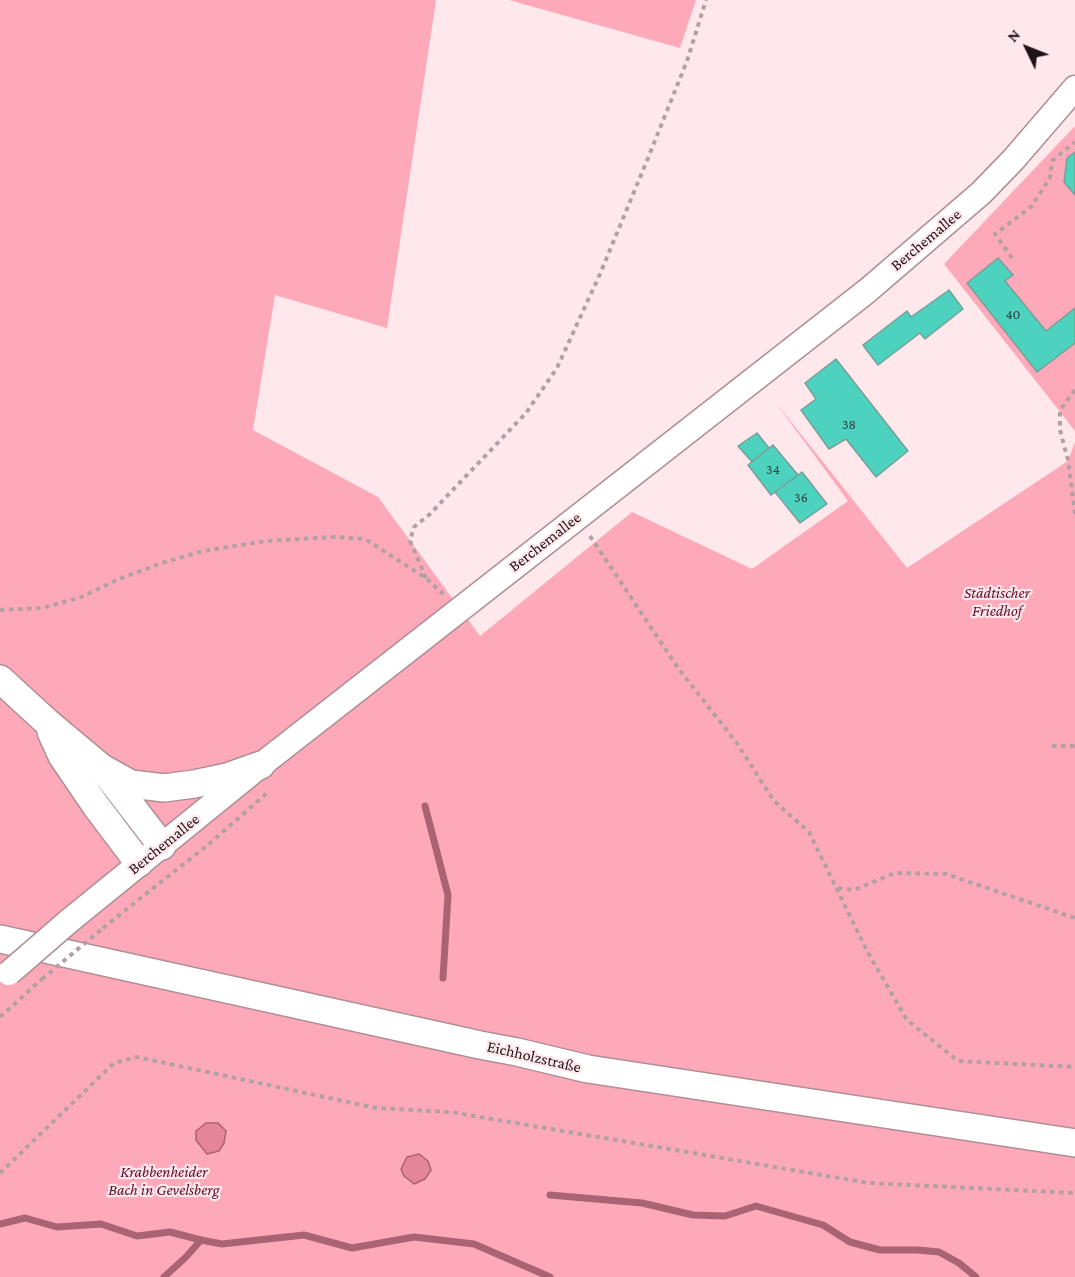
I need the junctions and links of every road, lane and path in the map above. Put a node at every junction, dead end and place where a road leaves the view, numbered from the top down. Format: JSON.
{"nodes":[{"id":1,"x":706,"y":0,"type":"edge"},
{"id":2,"x":1075,"y":88,"type":"edge"},
{"id":3,"x":1075,"y":142,"type":"edge"},
{"id":4,"x":1012,"y":258,"type":"dead end"},
{"id":5,"x":1075,"y":390,"type":"edge"},
{"id":6,"x":1075,"y":514,"type":"edge"},
{"id":7,"x":591,"y":537,"type":"dead end"},
{"id":8,"x":426,"y":578,"type":"junction"},
{"id":9,"x":459,"y":609,"type":"junction"},
{"id":10,"x":0,"y":610,"type":"edge"},
{"id":11,"x":0,"y":679,"type":"edge"},
{"id":12,"x":47,"y":722,"type":"junction"},
{"id":13,"x":1052,"y":746,"type":"dead end"},
{"id":14,"x":1075,"y":747,"type":"edge"},
{"id":15,"x":261,"y":765,"type":"junction"},
{"id":16,"x":102,"y":768,"type":"junction"},
{"id":17,"x":162,"y":846,"type":"junction"},
{"id":18,"x":139,"y":863,"type":"junction"},
{"id":19,"x":838,"y":888,"type":"junction"},
{"id":20,"x":1075,"y":918,"type":"edge"},
{"id":21,"x":103,"y":928,"type":"dead end"},
{"id":22,"x":0,"y":939,"type":"edge"},
{"id":23,"x":4,"y":977,"type":"edge"},
{"id":24,"x":0,"y":1017,"type":"edge"},
{"id":25,"x":1075,"y":1067,"type":"edge"},
{"id":26,"x":1075,"y":1143,"type":"edge"},
{"id":27,"x":0,"y":1173,"type":"edge"},
{"id":28,"x":1075,"y":1193,"type":"edge"}],
"edges":[{"from":1,"to":8,"type":"path"},
{"from":2,"to":9,"type":"street","name":"Berchemallee"},
{"from":3,"to":4,"type":"path"},
{"from":5,"to":6,"type":"path"},
{"from":7,"to":19,"type":"path"},
{"from":8,"to":9,"type":"path"},
{"from":8,"to":10,"type":"path"},
{"from":9,"to":15,"type":"street","name":"Berchemallee"},
{"from":11,"to":12,"type":"main road"},
{"from":12,"to":16,"type":"main road"},
{"from":12,"to":18,"type":"main road"},
{"from":13,"to":14,"type":"path"},
{"from":15,"to":16,"type":"main road"},
{"from":15,"to":17,"type":"street","name":"Berchemallee"},
{"from":16,"to":17,"type":"main road"},
{"from":17,"to":18,"type":"street","name":"Berchemallee"},
{"from":18,"to":23,"type":"street","name":"Berchemallee","bridge":true},
{"from":19,"to":20,"type":"path"},
{"from":19,"to":25,"type":"path"},
{"from":21,"to":24,"type":"path","bridge":true},
{"from":22,"to":26,"type":"main road","name":"Eichholzstraße"},
{"from":27,"to":28,"type":"path"}]}
